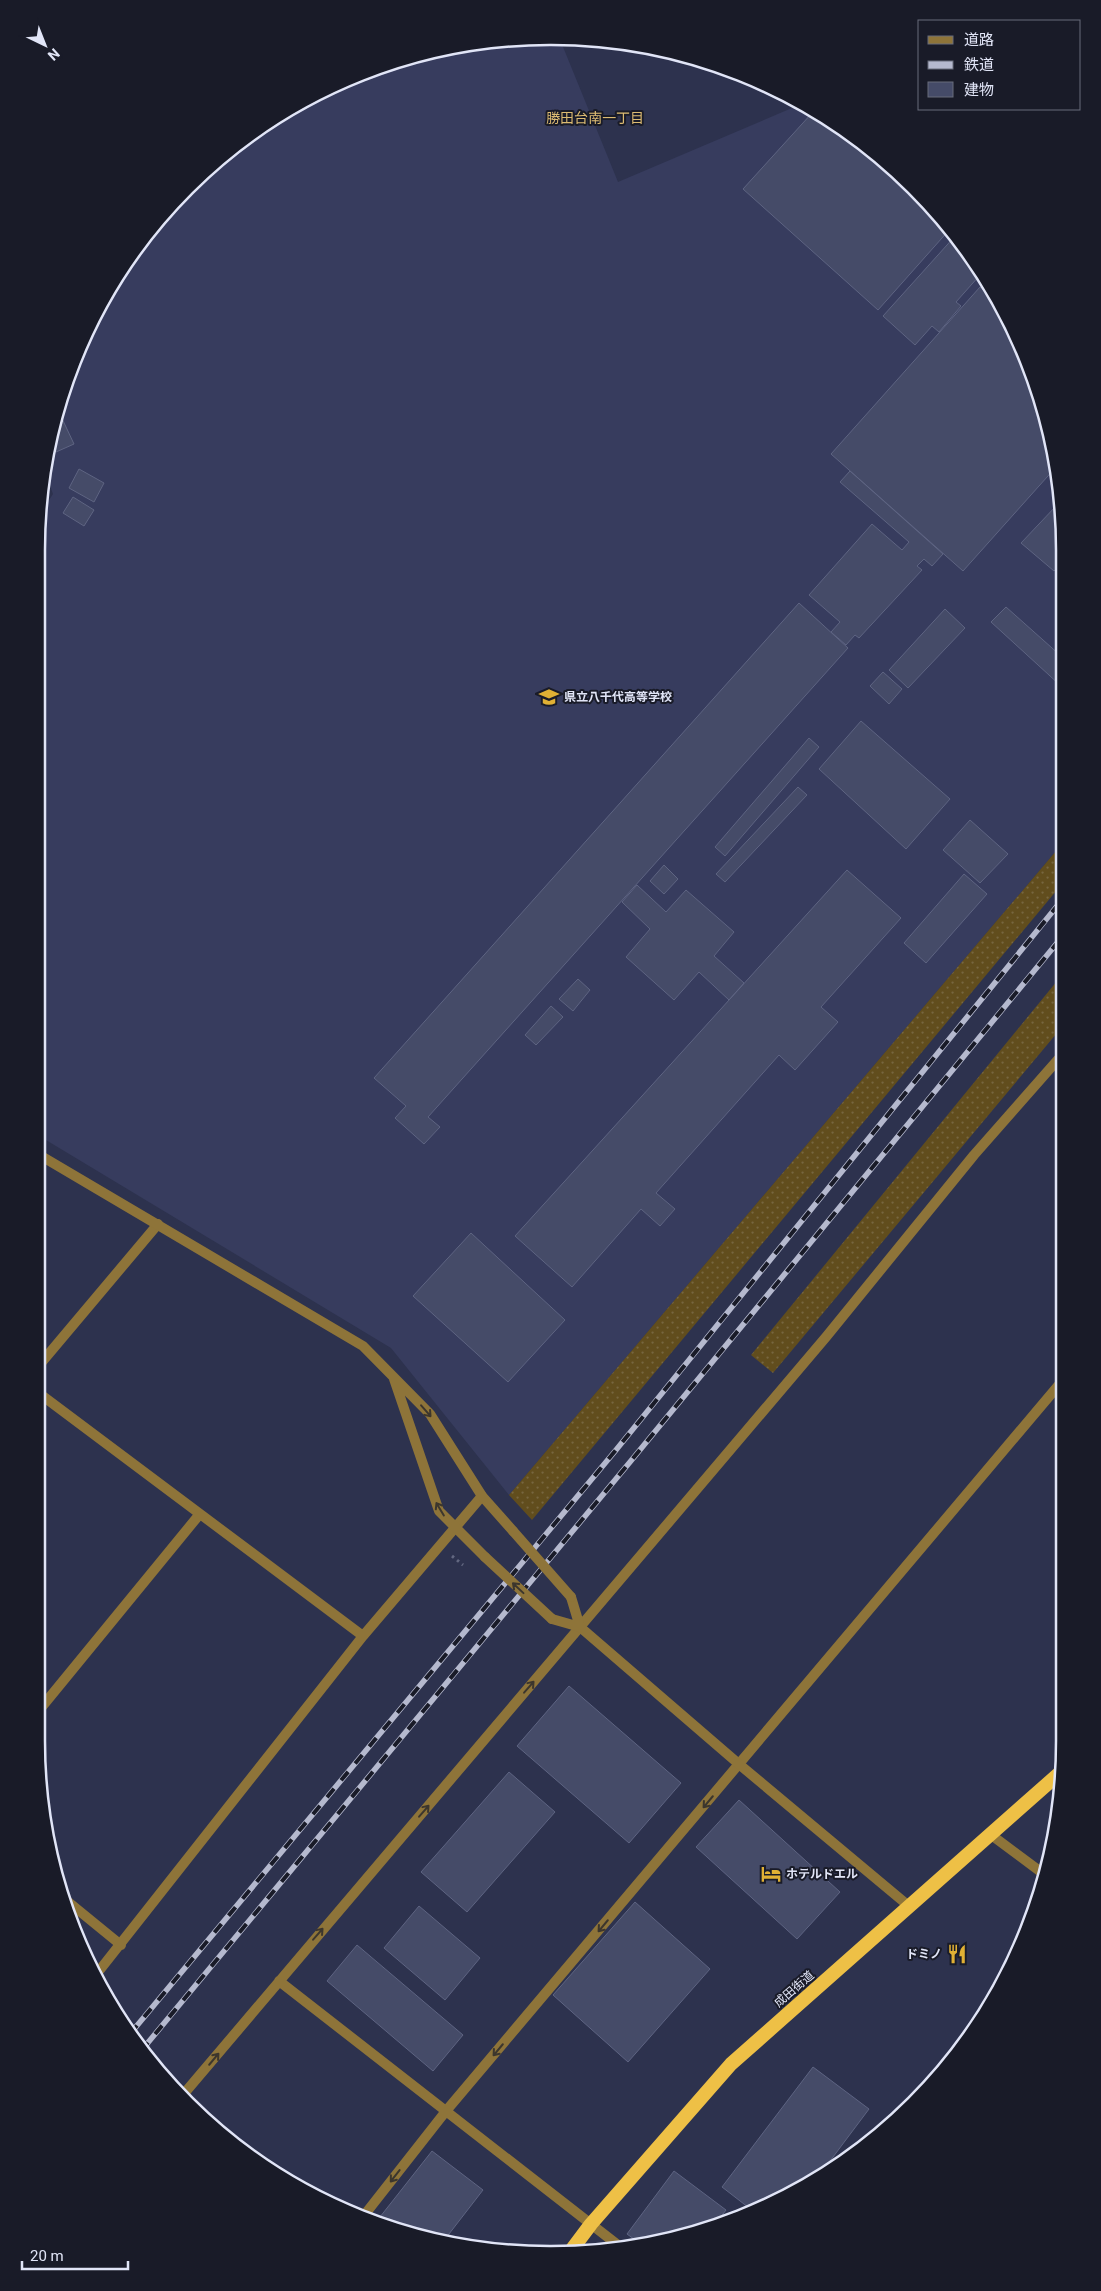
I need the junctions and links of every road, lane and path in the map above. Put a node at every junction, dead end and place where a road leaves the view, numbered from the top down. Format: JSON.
{"nodes":[{"id":1,"x":1056,"y":1062,"type":"edge"},
{"id":2,"x":45,"y":1158,"type":"edge"},
{"id":3,"x":158,"y":1224,"type":"junction"},
{"id":4,"x":45,"y":1358,"type":"edge"},
{"id":5,"x":393,"y":1376,"type":"junction"},
{"id":6,"x":1056,"y":1390,"type":"edge"},
{"id":7,"x":45,"y":1398,"type":"edge"},
{"id":8,"x":482,"y":1496,"type":"junction"},
{"id":9,"x":199,"y":1515,"type":"junction"},
{"id":10,"x":455,"y":1527,"type":"junction"},
{"id":11,"x":580,"y":1628,"type":"junction"},
{"id":12,"x":363,"y":1636,"type":"junction"},
{"id":13,"x":45,"y":1703,"type":"edge"},
{"id":14,"x":740,"y":1765,"type":"junction"},
{"id":15,"x":1055,"y":1777,"type":"edge"},
{"id":16,"x":990,"y":1834,"type":"junction"},
{"id":17,"x":1039,"y":1871,"type":"edge"},
{"id":18,"x":73,"y":1906,"type":"edge"},
{"id":19,"x":910,"y":1907,"type":"junction"},
{"id":20,"x":121,"y":1944,"type":"junction"},
{"id":21,"x":100,"y":1970,"type":"edge"},
{"id":22,"x":279,"y":1980,"type":"junction"},
{"id":23,"x":186,"y":2091,"type":"edge"},
{"id":24,"x":446,"y":2111,"type":"junction"},
{"id":25,"x":367,"y":2212,"type":"edge"},
{"id":26,"x":591,"y":2224,"type":"junction"},
{"id":27,"x":614,"y":2242,"type":"edge"},
{"id":28,"x":575,"y":2245,"type":"edge"}],
"edges":[{"from":1,"to":11,"type":"street"},
{"from":2,"to":3,"type":"street"},
{"from":3,"to":4,"type":"street"},
{"from":3,"to":5,"type":"street"},
{"from":5,"to":8,"type":"street","one_way":true},
{"from":10,"to":5,"type":"street","one_way":true},
{"from":6,"to":14,"type":"street"},
{"from":7,"to":9,"type":"street"},
{"from":8,"to":10,"type":"street"},
{"from":8,"to":11,"type":"street","bridge":true},
{"from":9,"to":12,"type":"street"},
{"from":9,"to":13,"type":"street"},
{"from":11,"to":10,"type":"street","one_way":true,"bridge":true},
{"from":10,"to":12,"type":"street"},
{"from":11,"to":14,"type":"street"},
{"from":22,"to":11,"type":"street","one_way":true},
{"from":12,"to":20,"type":"street"},
{"from":14,"to":19,"type":"street"},
{"from":14,"to":24,"type":"street","one_way":true},
{"from":15,"to":16,"type":"highway","name":"成田街道"},
{"from":16,"to":17,"type":"street"},
{"from":16,"to":19,"type":"highway","name":"成田街道"},
{"from":18,"to":20,"type":"street"},
{"from":19,"to":26,"type":"highway","name":"成田街道"},
{"from":20,"to":21,"type":"street"},
{"from":23,"to":22,"type":"street","one_way":true},
{"from":22,"to":24,"type":"street"},
{"from":24,"to":25,"type":"street","one_way":true},
{"from":24,"to":26,"type":"street"},
{"from":26,"to":27,"type":"street"},
{"from":26,"to":28,"type":"highway","name":"成田街道"}]}
